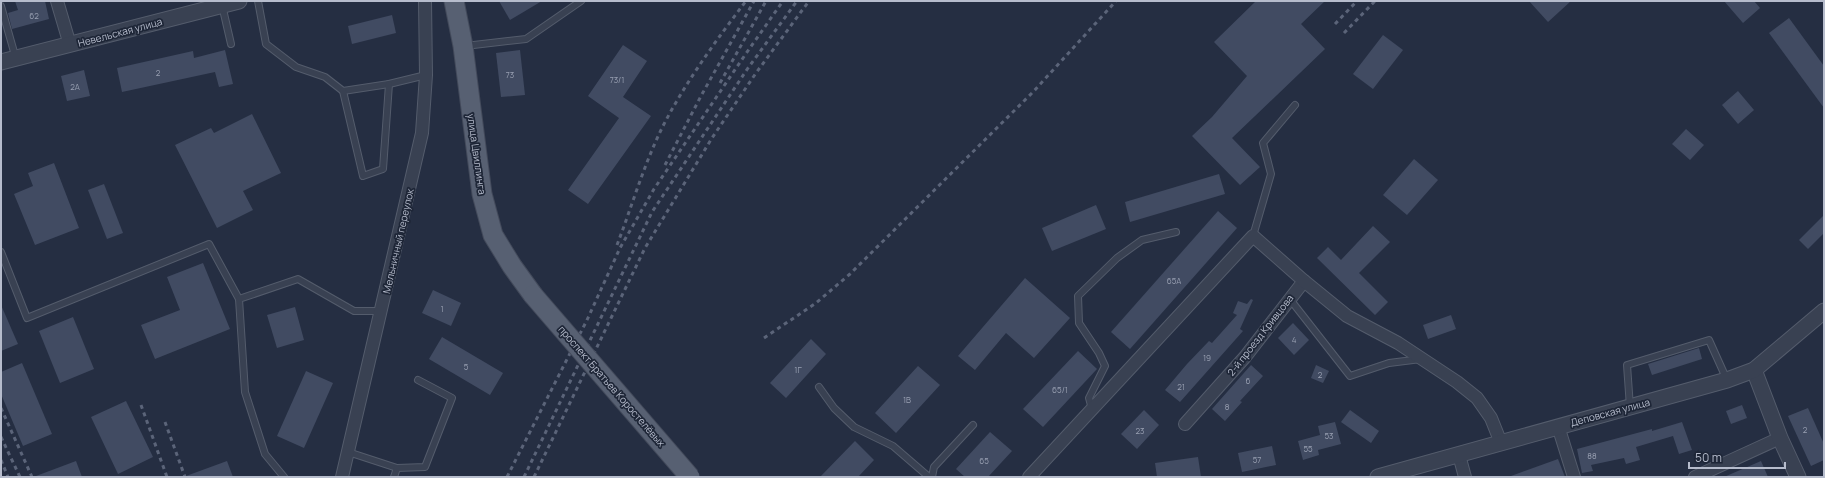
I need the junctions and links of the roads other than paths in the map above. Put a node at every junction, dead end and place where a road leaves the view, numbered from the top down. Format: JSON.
{"nodes":[{"id":1,"x":57,"y":1,"type":"edge"},
{"id":2,"x":239,"y":1,"type":"edge"},
{"id":3,"x":258,"y":1,"type":"edge"},
{"id":4,"x":425,"y":1,"type":"edge"},
{"id":5,"x":454,"y":1,"type":"edge"},
{"id":6,"x":581,"y":1,"type":"edge"},
{"id":7,"x":222,"y":5,"type":"junction"},
{"id":8,"x":1,"y":6,"type":"edge"},
{"id":9,"x":231,"y":44,"type":"dead end"},
{"id":10,"x":70,"y":45,"type":"junction"},
{"id":11,"x":463,"y":46,"type":"junction"},
{"id":12,"x":8,"y":61,"type":"edge"},
{"id":13,"x":426,"y":75,"type":"junction"},
{"id":14,"x":389,"y":84,"type":"junction"},
{"id":15,"x":343,"y":91,"type":"junction"},
{"id":16,"x":1296,"y":105,"type":"dead end"},
{"id":17,"x":1176,"y":232,"type":"dead end"},
{"id":18,"x":1253,"y":236,"type":"junction"},
{"id":19,"x":1,"y":252,"type":"edge"},
{"id":20,"x":1304,"y":281,"type":"junction"},
{"id":21,"x":533,"y":295,"type":"joint"},
{"id":22,"x":1288,"y":298,"type":"junction"},
{"id":23,"x":239,"y":299,"type":"junction"},
{"id":24,"x":381,"y":311,"type":"junction"},
{"id":25,"x":1824,"y":311,"type":"edge"},
{"id":26,"x":1421,"y":359,"type":"junction"},
{"id":27,"x":1754,"y":370,"type":"junction"},
{"id":28,"x":418,"y":380,"type":"dead end"},
{"id":29,"x":1727,"y":380,"type":"junction"},
{"id":30,"x":819,"y":387,"type":"dead end"},
{"id":31,"x":1630,"y":407,"type":"junction"},
{"id":32,"x":1092,"y":409,"type":"junction"},
{"id":33,"x":1185,"y":424,"type":"dead end"},
{"id":34,"x":973,"y":425,"type":"dead end"},
{"id":35,"x":1558,"y":426,"type":"junction"},
{"id":36,"x":1780,"y":438,"type":"junction"},
{"id":37,"x":1501,"y":443,"type":"junction"},
{"id":38,"x":348,"y":452,"type":"junction"},
{"id":39,"x":1459,"y":456,"type":"junction"},
{"id":40,"x":397,"y":468,"type":"junction"},
{"id":41,"x":284,"y":477,"type":"edge"},
{"id":42,"x":342,"y":477,"type":"edge"},
{"id":43,"x":394,"y":477,"type":"edge"},
{"id":44,"x":690,"y":477,"type":"edge"},
{"id":45,"x":930,"y":477,"type":"edge"},
{"id":46,"x":1029,"y":477,"type":"edge"},
{"id":47,"x":1378,"y":477,"type":"edge"},
{"id":48,"x":1465,"y":477,"type":"edge"},
{"id":49,"x":1574,"y":477,"type":"edge"},
{"id":50,"x":1695,"y":477,"type":"edge"},
{"id":51,"x":1798,"y":477,"type":"edge"}],
"edges":[{"from":1,"to":10,"type":"street"},
{"from":2,"to":7,"type":"street","name":"Невельская улица"},
{"from":3,"to":15,"type":"lane"},
{"from":4,"to":13,"type":"street","name":"Мельничный переулок"},
{"from":5,"to":11,"type":"main road","name":"улица Цвиллинга"},
{"from":6,"to":11,"type":"lane"},
{"from":7,"to":9,"type":"lane"},
{"from":7,"to":10,"type":"street","name":"Невельская улица"},
{"from":8,"to":12,"type":"lane"},
{"from":10,"to":12,"type":"street","name":"Невельская улица"},
{"from":11,"to":21,"type":"main road","name":"улица Цвиллинга"},
{"from":13,"to":14,"type":"lane"},
{"from":13,"to":24,"type":"street","name":"Мельничный переулок"},
{"from":14,"to":15,"type":"lane"},
{"from":14,"to":15,"type":"lane"},
{"from":16,"to":18,"type":"lane"},
{"from":17,"to":32,"type":"lane"},
{"from":18,"to":20,"type":"street"},
{"from":18,"to":32,"type":"street"},
{"from":19,"to":23,"type":"lane"},
{"from":20,"to":22,"type":"street","name":"2-й проезд Кривцова"},
{"from":20,"to":26,"type":"street"},
{"from":21,"to":44,"type":"main road","name":"проспект Братьев Коростелёвых","bridge":true},
{"from":22,"to":26,"type":"lane"},
{"from":22,"to":33,"type":"street","name":"2-й проезд Кривцова"},
{"from":23,"to":24,"type":"lane"},
{"from":23,"to":41,"type":"lane"},
{"from":24,"to":38,"type":"street","name":"Мельничный переулок"},
{"from":25,"to":27,"type":"street","name":"Деповская улица"},
{"from":26,"to":37,"type":"street"},
{"from":27,"to":29,"type":"street","name":"Деповская улица"},
{"from":27,"to":36,"type":"street"},
{"from":28,"to":40,"type":"lane"},
{"from":29,"to":31,"type":"street","name":"Деповская улица"},
{"from":29,"to":31,"type":"lane"},
{"from":30,"to":45,"type":"lane"},
{"from":31,"to":35,"type":"street","name":"Деповская улица"},
{"from":32,"to":46,"type":"street"},
{"from":34,"to":45,"type":"lane"},
{"from":35,"to":37,"type":"street","name":"Деповская улица"},
{"from":35,"to":49,"type":"street"},
{"from":36,"to":50,"type":"street"},
{"from":36,"to":51,"type":"street"},
{"from":37,"to":39,"type":"street","name":"Деповская улица"},
{"from":38,"to":40,"type":"lane"},
{"from":38,"to":42,"type":"street","name":"Мельничный переулок"},
{"from":39,"to":47,"type":"street","name":"Деповская улица"},
{"from":39,"to":48,"type":"street"},
{"from":40,"to":43,"type":"lane"}]}
